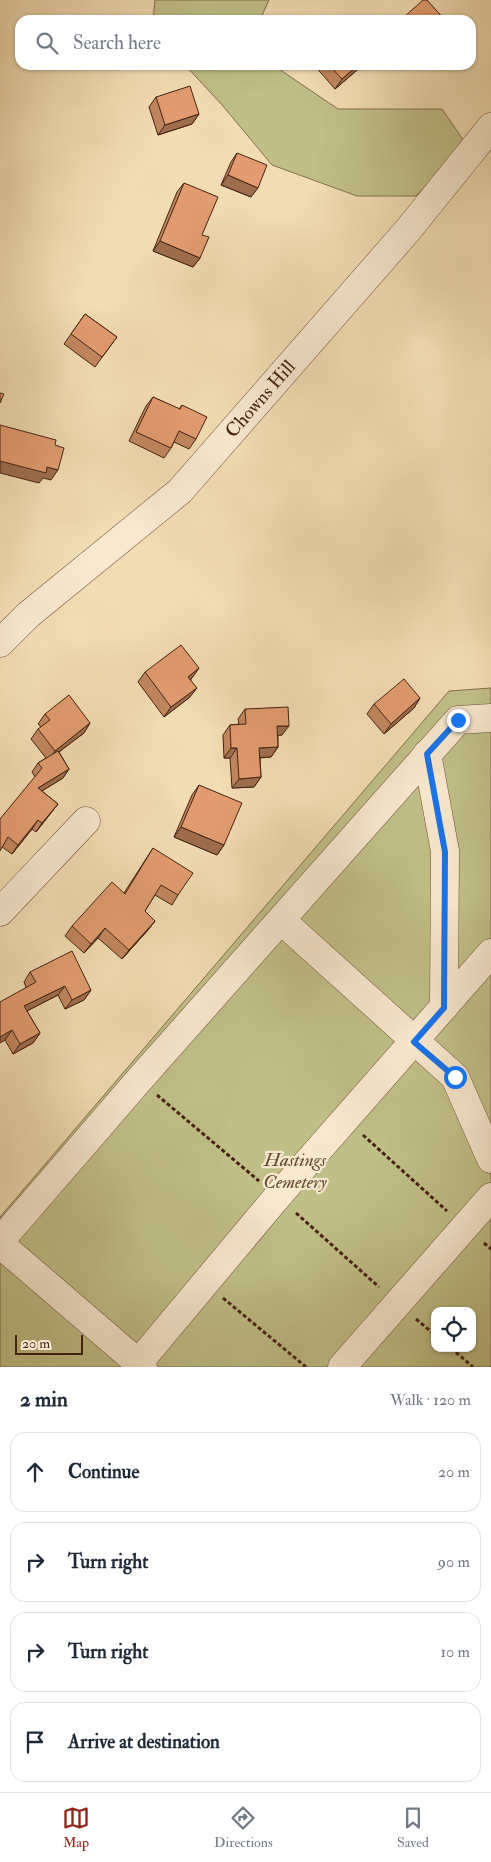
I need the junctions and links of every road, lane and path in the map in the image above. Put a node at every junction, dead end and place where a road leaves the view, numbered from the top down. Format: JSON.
{"nodes":[{"id":1,"x":491,"y":127,"type":"edge"},
{"id":2,"x":0,"y":643,"type":"edge"},
{"id":3,"x":491,"y":718,"type":"edge"},
{"id":4,"x":427,"y":754,"type":"junction"},
{"id":5,"x":86,"y":821,"type":"dead end"},
{"id":6,"x":0,"y":912,"type":"edge"},
{"id":7,"x":282,"y":921,"type":"junction"},
{"id":8,"x":491,"y":953,"type":"edge"},
{"id":9,"x":444,"y":1008,"type":"junction"},
{"id":10,"x":414,"y":1042,"type":"junction"},
{"id":11,"x":346,"y":1120,"type":"junction"},
{"id":12,"x":491,"y":1159,"type":"edge"},
{"id":13,"x":491,"y":1197,"type":"edge"},
{"id":14,"x":465,"y":1227,"type":"junction"},
{"id":15,"x":0,"y":1243,"type":"edge"},
{"id":16,"x":491,"y":1250,"type":"edge"},
{"id":17,"x":206,"y":1283,"type":"junction"},
{"id":18,"x":455,"y":1352,"type":"edge"},
{"id":19,"x":139,"y":1366,"type":"edge"},
{"id":20,"x":306,"y":1367,"type":"edge"},
{"id":21,"x":342,"y":1367,"type":"edge"},
{"id":22,"x":472,"y":1367,"type":"edge"}],
"edges":[{"from":1,"to":2,"type":"street","name":"Chowns Hill"},
{"from":3,"to":4,"type":"street"},
{"from":4,"to":7,"type":"street"},
{"from":4,"to":9,"type":"street"},
{"from":5,"to":6,"type":"street"},
{"from":7,"to":10,"type":"street"},
{"from":7,"to":15,"type":"street"},
{"from":8,"to":9,"type":"street"},
{"from":9,"to":10,"type":"street"},
{"from":10,"to":11,"type":"street"},
{"from":10,"to":12,"type":"street"},
{"from":11,"to":14,"type":"path"},
{"from":11,"to":17,"type":"street"},
{"from":13,"to":14,"type":"street"},
{"from":14,"to":16,"type":"path"},
{"from":14,"to":21,"type":"street"},
{"from":15,"to":19,"type":"street"},
{"from":17,"to":19,"type":"street"},
{"from":17,"to":20,"type":"path"},
{"from":18,"to":22,"type":"path"}]}
